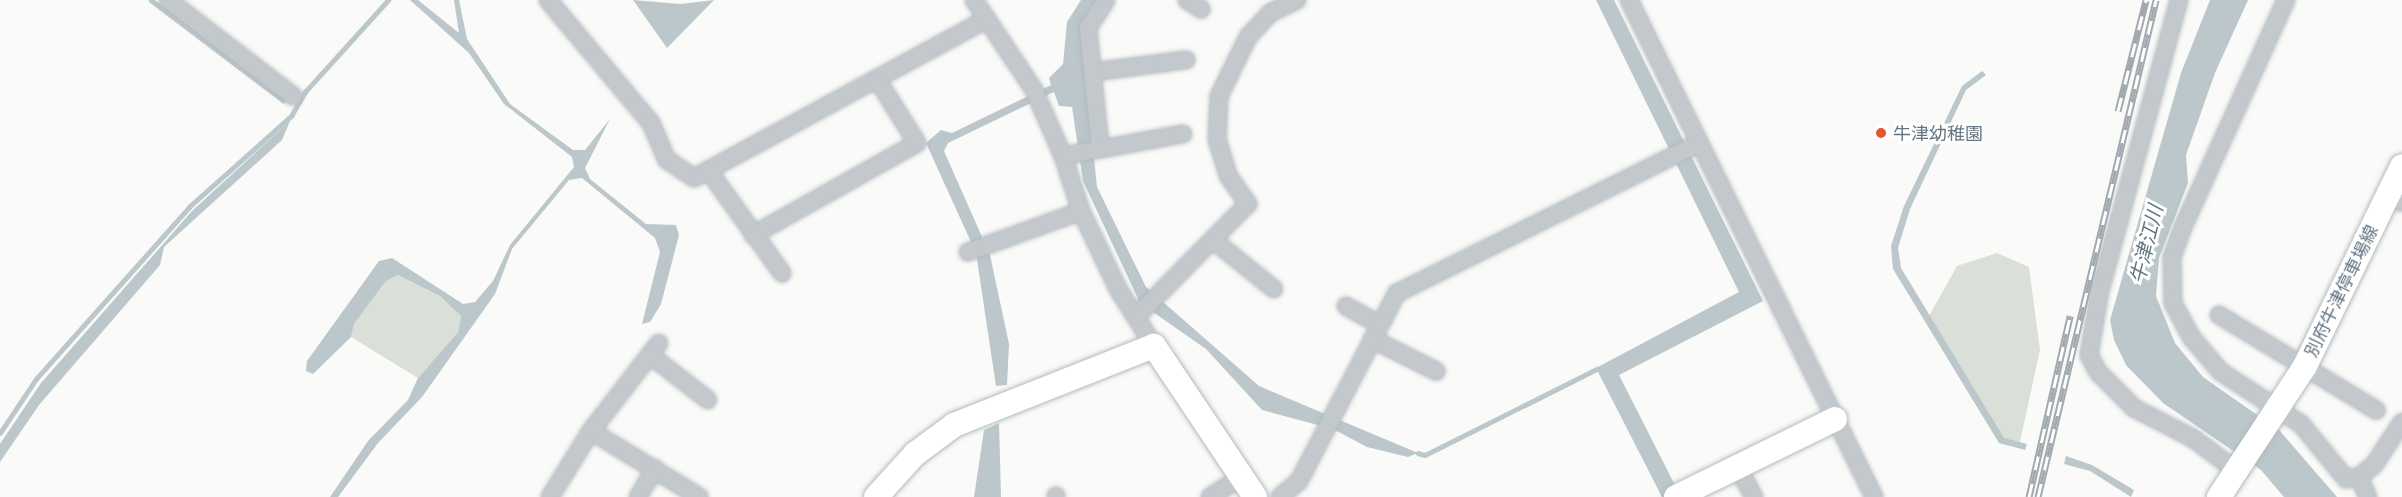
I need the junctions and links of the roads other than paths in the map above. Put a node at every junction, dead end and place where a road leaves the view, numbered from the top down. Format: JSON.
{"nodes":[{"id":1,"x":168,"y":0,"type":"edge"},
{"id":2,"x":548,"y":0,"type":"edge"},
{"id":3,"x":975,"y":0,"type":"edge"},
{"id":4,"x":1106,"y":0,"type":"edge"},
{"id":5,"x":1187,"y":0,"type":"edge"},
{"id":6,"x":1297,"y":0,"type":"edge"},
{"id":7,"x":1629,"y":0,"type":"edge"},
{"id":8,"x":2286,"y":0,"type":"edge"},
{"id":9,"x":2179,"y":2,"type":"edge"},
{"id":10,"x":1201,"y":9,"type":"dead end"},
{"id":11,"x":987,"y":19,"type":"junction"},
{"id":12,"x":1186,"y":60,"type":"dead end"},
{"id":13,"x":1092,"y":72,"type":"junction"},
{"id":14,"x":877,"y":79,"type":"junction"},
{"id":15,"x":293,"y":96,"type":"dead end"},
{"id":16,"x":1183,"y":134,"type":"dead end"},
{"id":17,"x":1699,"y":143,"type":"junction"},
{"id":18,"x":1100,"y":147,"type":"junction"},
{"id":19,"x":1064,"y":156,"type":"junction"},
{"id":20,"x":2402,"y":166,"type":"edge"},
{"id":21,"x":708,"y":170,"type":"junction"},
{"id":22,"x":2395,"y":198,"type":"edge"},
{"id":23,"x":1081,"y":211,"type":"junction"},
{"id":24,"x":753,"y":235,"type":"junction"},
{"id":25,"x":1213,"y":240,"type":"junction"},
{"id":26,"x":968,"y":252,"type":"dead end"},
{"id":27,"x":782,"y":273,"type":"dead end"},
{"id":28,"x":1274,"y":289,"type":"dead end"},
{"id":29,"x":1346,"y":306,"type":"dead end"},
{"id":30,"x":2219,"y":315,"type":"dead end"},
{"id":31,"x":1137,"y":316,"type":"junction"},
{"id":32,"x":1375,"y":332,"type":"junction"},
{"id":33,"x":1154,"y":346,"type":"junction"},
{"id":34,"x":2305,"y":366,"type":"junction"},
{"id":35,"x":1436,"y":371,"type":"dead end"},
{"id":36,"x":708,"y":400,"type":"dead end"},
{"id":37,"x":2277,"y":409,"type":"junction"},
{"id":38,"x":2376,"y":410,"type":"dead end"},
{"id":39,"x":1834,"y":419,"type":"junction"},
{"id":40,"x":2402,"y":422,"type":"edge"},
{"id":41,"x":591,"y":430,"type":"junction"},
{"id":42,"x":1738,"y":468,"type":"junction"},
{"id":43,"x":2238,"y":468,"type":"junction"},
{"id":44,"x":655,"y":469,"type":"junction"},
{"id":45,"x":2359,"y":477,"type":"junction"},
{"id":46,"x":1248,"y":487,"type":"edge"},
{"id":47,"x":1679,"y":495,"type":"edge"},
{"id":48,"x":2221,"y":496,"type":"edge"},
{"id":49,"x":550,"y":497,"type":"edge"},
{"id":50,"x":638,"y":497,"type":"edge"},
{"id":51,"x":699,"y":497,"type":"edge"},
{"id":52,"x":876,"y":497,"type":"edge"},
{"id":53,"x":1210,"y":497,"type":"edge"},
{"id":54,"x":1280,"y":497,"type":"edge"},
{"id":55,"x":1754,"y":497,"type":"edge"},
{"id":56,"x":1874,"y":497,"type":"edge"},
{"id":57,"x":2368,"y":497,"type":"edge"}],
"edges":[{"from":1,"to":15,"type":"street"},
{"from":2,"to":21,"type":"street"},
{"from":3,"to":11,"type":"street"},
{"from":4,"to":13,"type":"street"},
{"from":5,"to":10,"type":"street"},
{"from":6,"to":25,"type":"street"},
{"from":7,"to":17,"type":"street"},
{"from":8,"to":37,"type":"street"},
{"from":9,"to":43,"type":"street"},
{"from":11,"to":14,"type":"street"},
{"from":11,"to":19,"type":"street"},
{"from":12,"to":13,"type":"street"},
{"from":13,"to":18,"type":"street"},
{"from":14,"to":21,"type":"street"},
{"from":14,"to":24,"type":"street"},
{"from":16,"to":18,"type":"street"},
{"from":17,"to":32,"type":"street"},
{"from":17,"to":39,"type":"street"},
{"from":18,"to":19,"type":"street"},
{"from":19,"to":23,"type":"street"},
{"from":20,"to":22,"type":"street","name":"別府牛津停車場線"},
{"from":21,"to":24,"type":"street"},
{"from":22,"to":34,"type":"street","name":"別府牛津停車場線"},
{"from":23,"to":26,"type":"street"},
{"from":23,"to":31,"type":"street"},
{"from":24,"to":27,"type":"street"},
{"from":25,"to":28,"type":"street"},
{"from":25,"to":31,"type":"street"},
{"from":29,"to":32,"type":"street"},
{"from":30,"to":34,"type":"street"},
{"from":31,"to":33,"type":"street"},
{"from":32,"to":35,"type":"street"},
{"from":32,"to":54,"type":"street"},
{"from":33,"to":46,"type":"street"},
{"from":33,"to":52,"type":"street"},
{"from":34,"to":37,"type":"street","name":"別府牛津停車場線"},
{"from":34,"to":38,"type":"street"},
{"from":36,"to":41,"type":"street"},
{"from":37,"to":43,"type":"street","name":"別府牛津停車場線"},
{"from":37,"to":45,"type":"street"},
{"from":39,"to":42,"type":"street"},
{"from":39,"to":56,"type":"street"},
{"from":40,"to":45,"type":"street"},
{"from":41,"to":44,"type":"street"},
{"from":41,"to":49,"type":"street"},
{"from":42,"to":47,"type":"street"},
{"from":42,"to":55,"type":"street"},
{"from":43,"to":48,"type":"street"},
{"from":44,"to":50,"type":"street"},
{"from":44,"to":51,"type":"street"},
{"from":45,"to":57,"type":"street"},
{"from":46,"to":53,"type":"street"}]}
